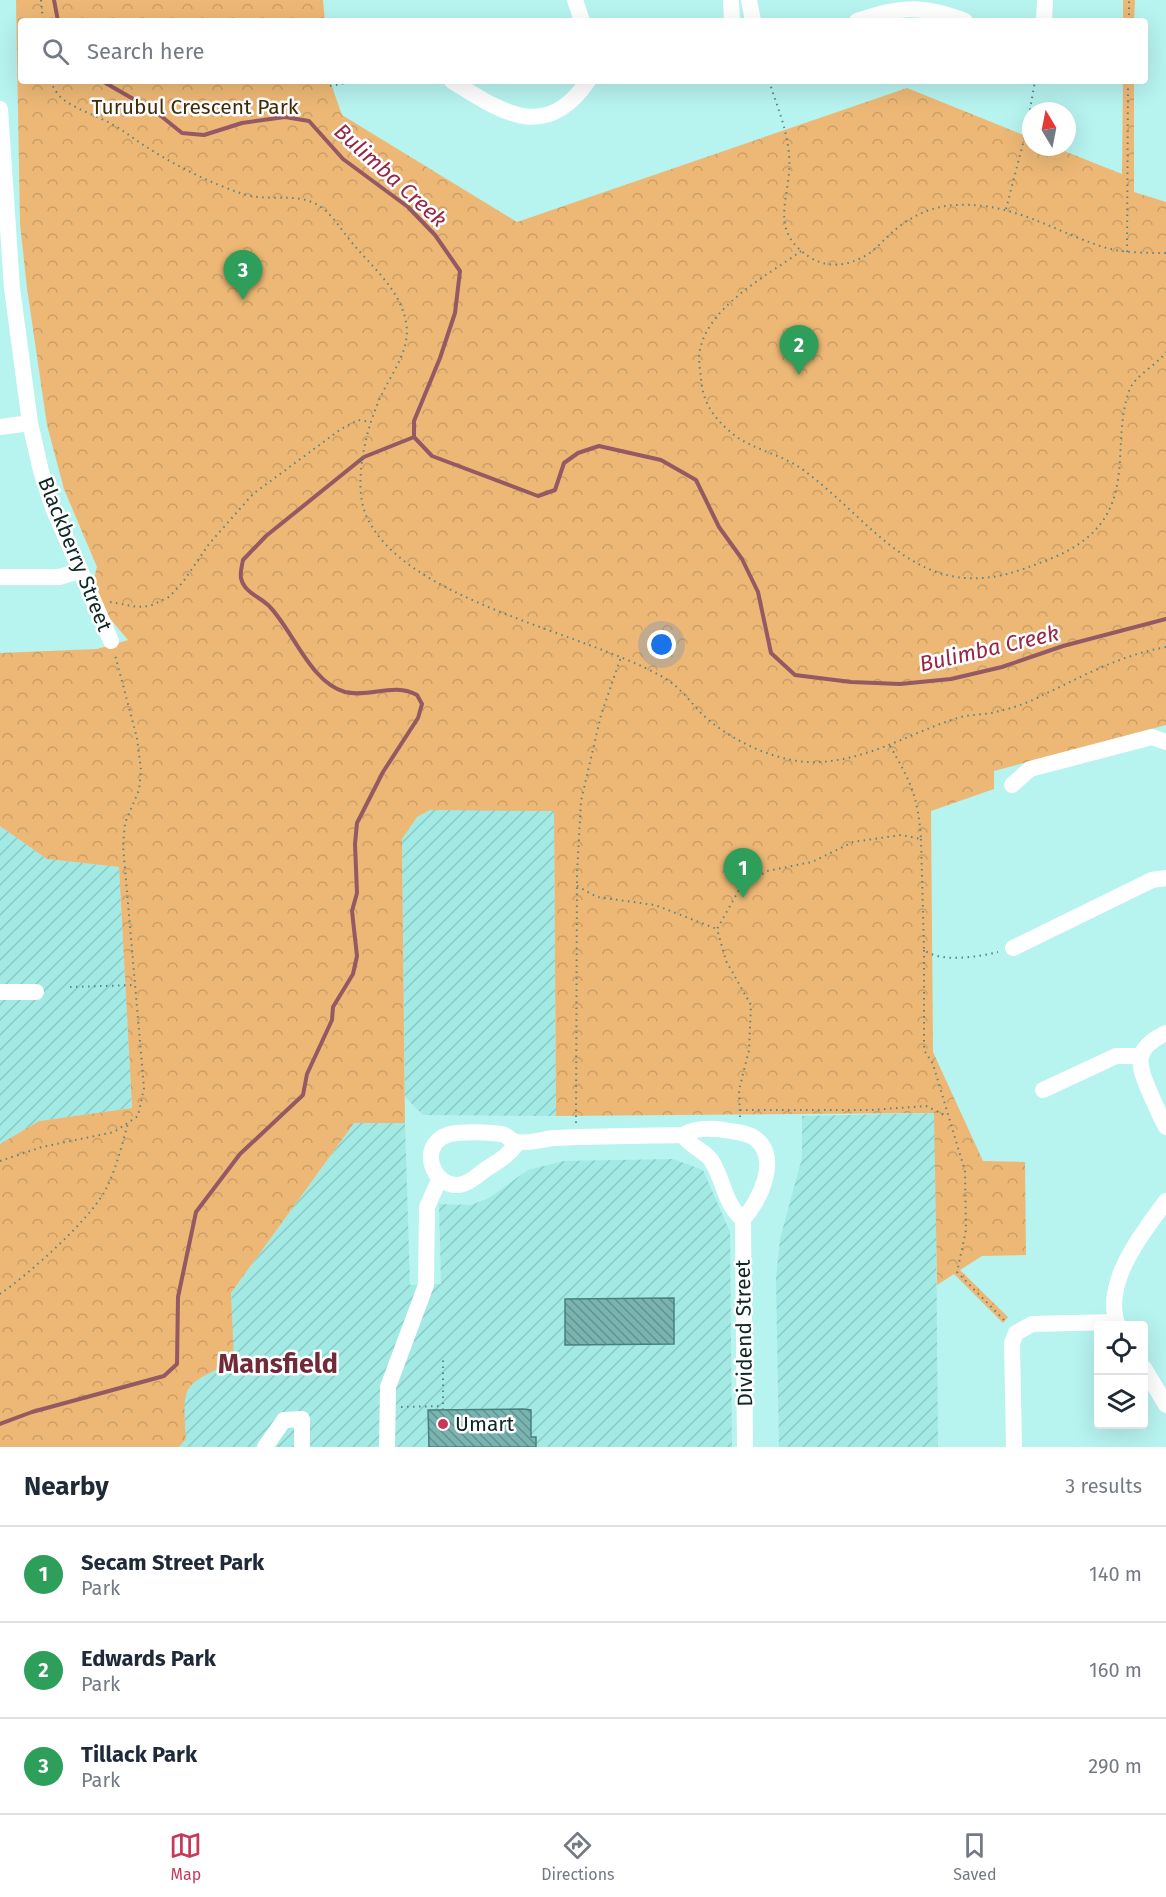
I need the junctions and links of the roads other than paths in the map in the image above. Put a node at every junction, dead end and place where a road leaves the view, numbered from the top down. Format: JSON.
{"nodes":[{"id":1,"x":575,"y":0,"type":"edge"},
{"id":2,"x":731,"y":0,"type":"edge"},
{"id":3,"x":749,"y":0,"type":"edge"},
{"id":4,"x":1045,"y":0,"type":"edge"},
{"id":5,"x":581,"y":18,"type":"edge"},
{"id":6,"x":732,"y":18,"type":"edge"},
{"id":7,"x":752,"y":18,"type":"edge"},
{"id":8,"x":869,"y":18,"type":"edge"},
{"id":9,"x":958,"y":18,"type":"edge"},
{"id":10,"x":1044,"y":18,"type":"edge"},
{"id":11,"x":457,"y":84,"type":"edge"},
{"id":12,"x":586,"y":84,"type":"edge"},
{"id":13,"x":0,"y":109,"type":"edge"},
{"id":14,"x":6,"y":289,"type":"edge"},
{"id":15,"x":30,"y":423,"type":"junction"},
{"id":16,"x":0,"y":427,"type":"edge"},
{"id":17,"x":80,"y":571,"type":"junction"},
{"id":18,"x":0,"y":577,"type":"edge"},
{"id":19,"x":111,"y":641,"type":"road end"},
{"id":20,"x":1166,"y":741,"type":"edge"},
{"id":21,"x":1012,"y":785,"type":"dead end"},
{"id":22,"x":1166,"y":878,"type":"edge"},
{"id":23,"x":1012,"y":948,"type":"road end"},
{"id":24,"x":0,"y":992,"type":"edge"},
{"id":25,"x":36,"y":992,"type":"dead end"},
{"id":26,"x":1166,"y":1033,"type":"edge"},
{"id":27,"x":1140,"y":1056,"type":"junction"},
{"id":28,"x":1043,"y":1090,"type":"dead end"},
{"id":29,"x":736,"y":1124,"type":"junction"},
{"id":30,"x":1166,"y":1127,"type":"edge"},
{"id":31,"x":683,"y":1135,"type":"junction"},
{"id":32,"x":517,"y":1143,"type":"junction"},
{"id":33,"x":713,"y":1162,"type":"junction"},
{"id":34,"x":440,"y":1178,"type":"junction"},
{"id":35,"x":1166,"y":1201,"type":"edge"},
{"id":36,"x":743,"y":1219,"type":"junction"},
{"id":37,"x":1117,"y":1321,"type":"edge"},
{"id":38,"x":1094,"y":1324,"type":"edge"},
{"id":39,"x":1147,"y":1375,"type":"edge"},
{"id":40,"x":1166,"y":1405,"type":"edge"},
{"id":41,"x":265,"y":1447,"type":"edge"},
{"id":42,"x":302,"y":1447,"type":"edge"},
{"id":43,"x":387,"y":1447,"type":"edge"},
{"id":44,"x":745,"y":1447,"type":"edge"},
{"id":45,"x":1014,"y":1447,"type":"edge"}],
"edges":[{"from":1,"to":5,"type":"street"},
{"from":2,"to":6,"type":"street"},
{"from":3,"to":7,"type":"street"},
{"from":4,"to":10,"type":"street"},
{"from":8,"to":9,"type":"street"},
{"from":11,"to":12,"type":"street"},
{"from":13,"to":14,"type":"street","name":"Blackberry Street"},
{"from":14,"to":15,"type":"street","name":"Blackberry Street"},
{"from":15,"to":16,"type":"street"},
{"from":15,"to":17,"type":"street","name":"Blackberry Street"},
{"from":17,"to":18,"type":"street"},
{"from":17,"to":19,"type":"street","name":"Blackberry Street"},
{"from":20,"to":21,"type":"street"},
{"from":22,"to":23,"type":"street"},
{"from":24,"to":25,"type":"street"},
{"from":26,"to":27,"type":"street"},
{"from":27,"to":28,"type":"street"},
{"from":27,"to":30,"type":"street"},
{"from":29,"to":31,"type":"street"},
{"from":29,"to":33,"type":"street"},
{"from":29,"to":36,"type":"street"},
{"from":31,"to":32,"type":"street"},
{"from":31,"to":33,"type":"street"},
{"from":32,"to":34,"type":"street"},
{"from":32,"to":34,"type":"street"},
{"from":33,"to":36,"type":"street"},
{"from":34,"to":43,"type":"street"},
{"from":35,"to":37,"type":"street"},
{"from":36,"to":44,"type":"street","name":"Dividend Street"},
{"from":38,"to":45,"type":"street"},
{"from":39,"to":40,"type":"street"},
{"from":41,"to":42,"type":"street"}]}
